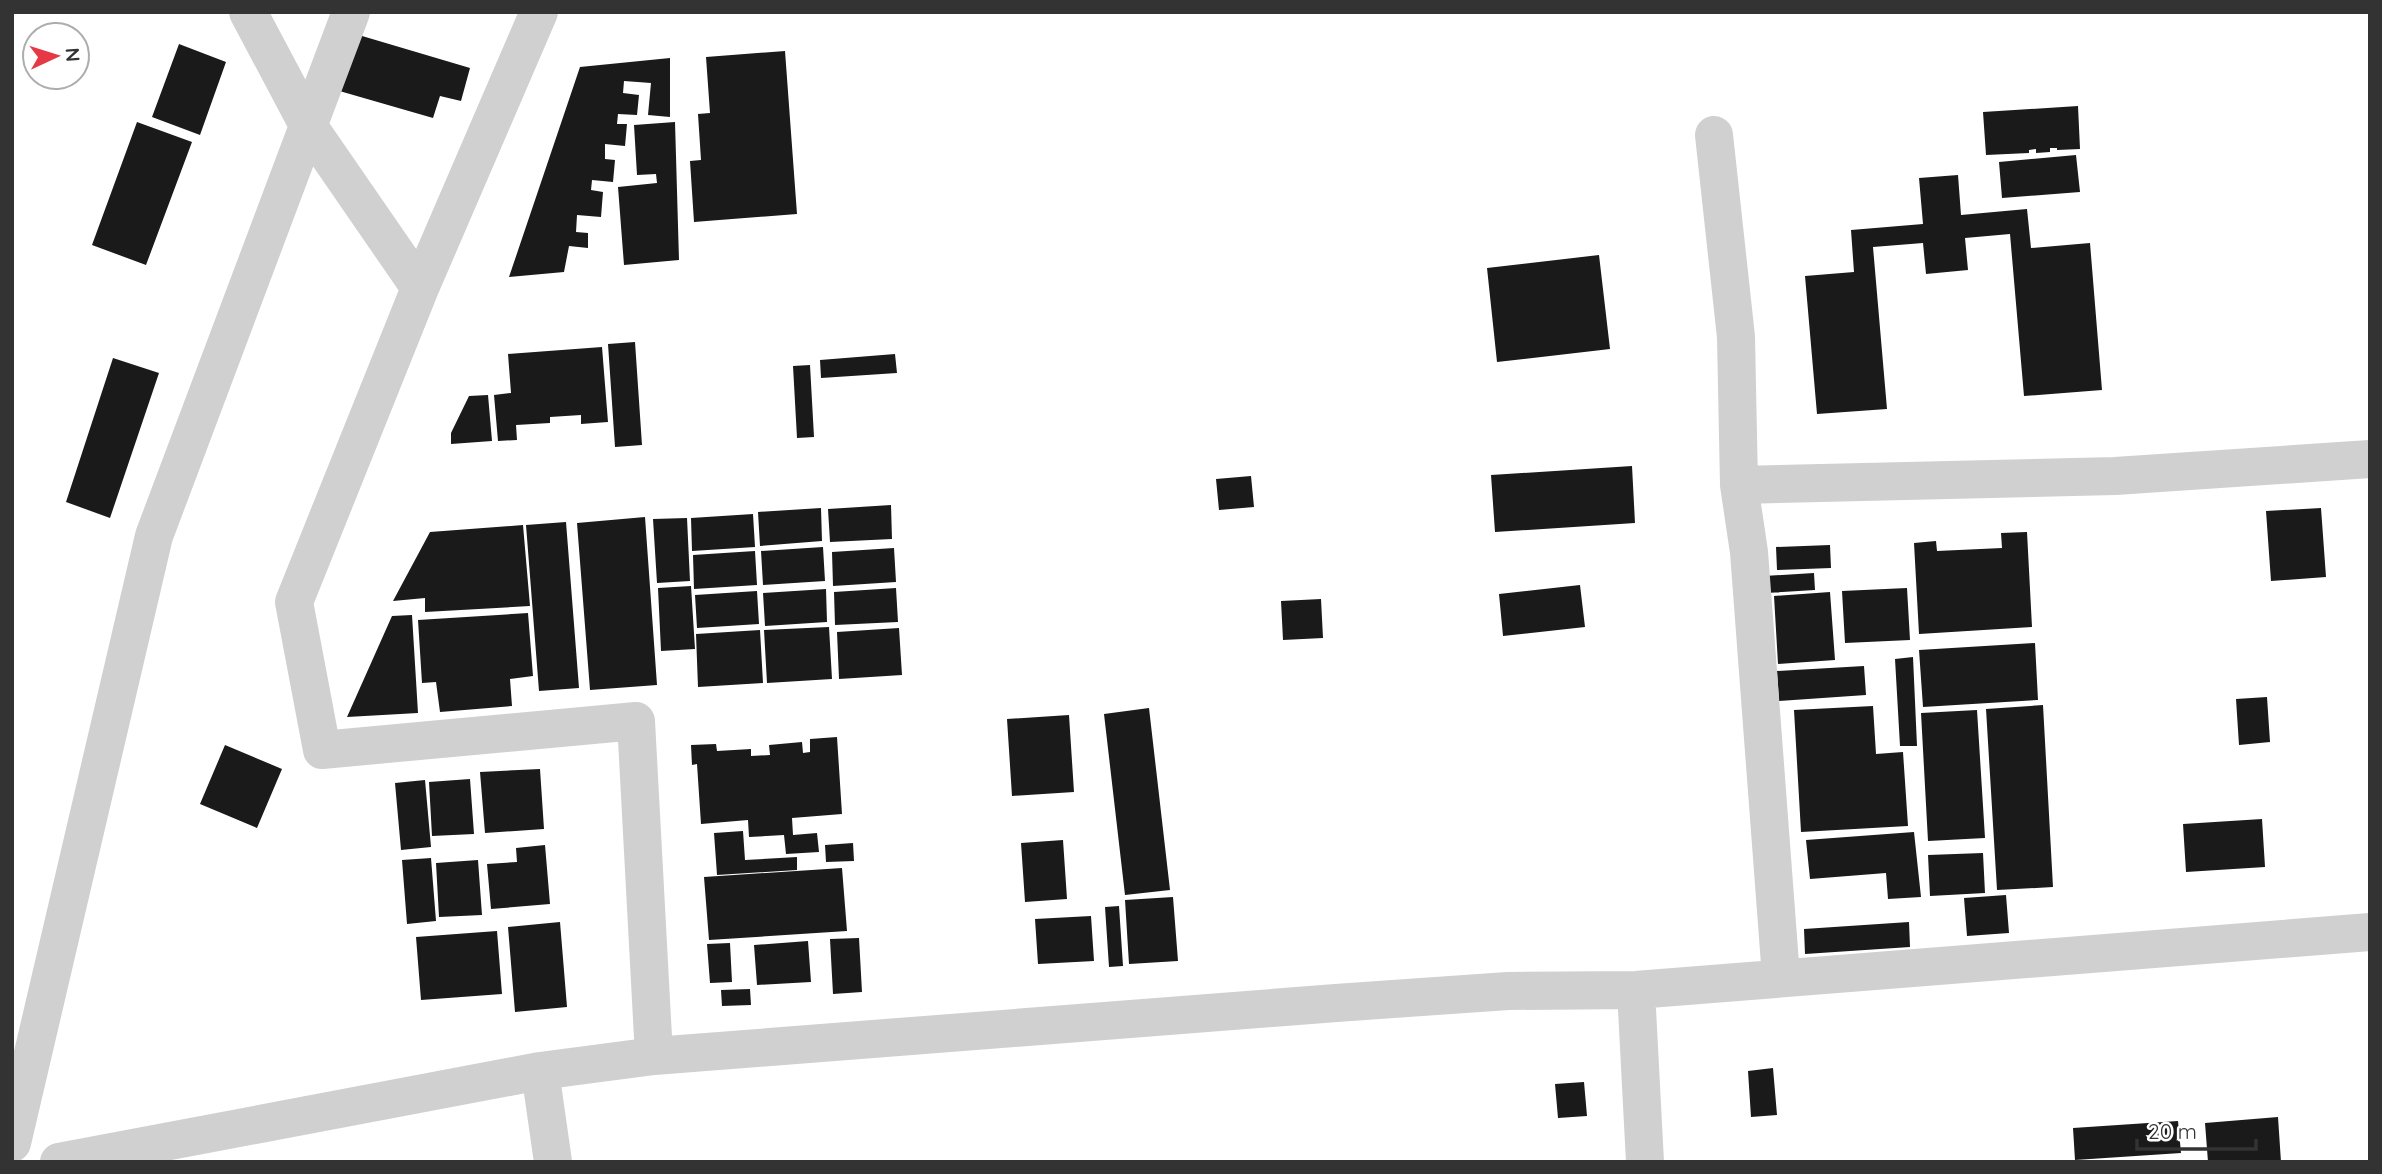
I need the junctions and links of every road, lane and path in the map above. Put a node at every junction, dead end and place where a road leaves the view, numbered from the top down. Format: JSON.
{"nodes":[{"id":1,"x":248,"y":12,"type":"edge"},
{"id":2,"x":351,"y":12,"type":"edge"},
{"id":3,"x":539,"y":12,"type":"edge"},
{"id":4,"x":309,"y":127,"type":"junction"},
{"id":5,"x":1714,"y":135,"type":"dead end"},
{"id":6,"x":420,"y":288,"type":"junction"},
{"id":7,"x":2370,"y":459,"type":"edge"},
{"id":8,"x":1739,"y":485,"type":"junction"},
{"id":9,"x":2370,"y":932,"type":"edge"},
{"id":10,"x":1781,"y":977,"type":"junction"},
{"id":11,"x":1636,"y":990,"type":"junction"},
{"id":12,"x":654,"y":1056,"type":"junction"},
{"id":13,"x":540,"y":1072,"type":"junction"},
{"id":14,"x":12,"y":1143,"type":"edge"},
{"id":15,"x":60,"y":1162,"type":"edge"},
{"id":16,"x":554,"y":1162,"type":"edge"},
{"id":17,"x":1645,"y":1162,"type":"edge"}],
"edges":[{"from":1,"to":4,"type":"street"},
{"from":2,"to":4,"type":"street"},
{"from":3,"to":6,"type":"street"},
{"from":4,"to":6,"type":"street"},
{"from":4,"to":14,"type":"street"},
{"from":5,"to":8,"type":"street"},
{"from":6,"to":12,"type":"street"},
{"from":7,"to":8,"type":"street"},
{"from":8,"to":10,"type":"street"},
{"from":9,"to":10,"type":"street"},
{"from":10,"to":11,"type":"street"},
{"from":11,"to":12,"type":"street"},
{"from":11,"to":17,"type":"street"},
{"from":12,"to":13,"type":"street"},
{"from":13,"to":15,"type":"street"},
{"from":13,"to":16,"type":"street"}]}
